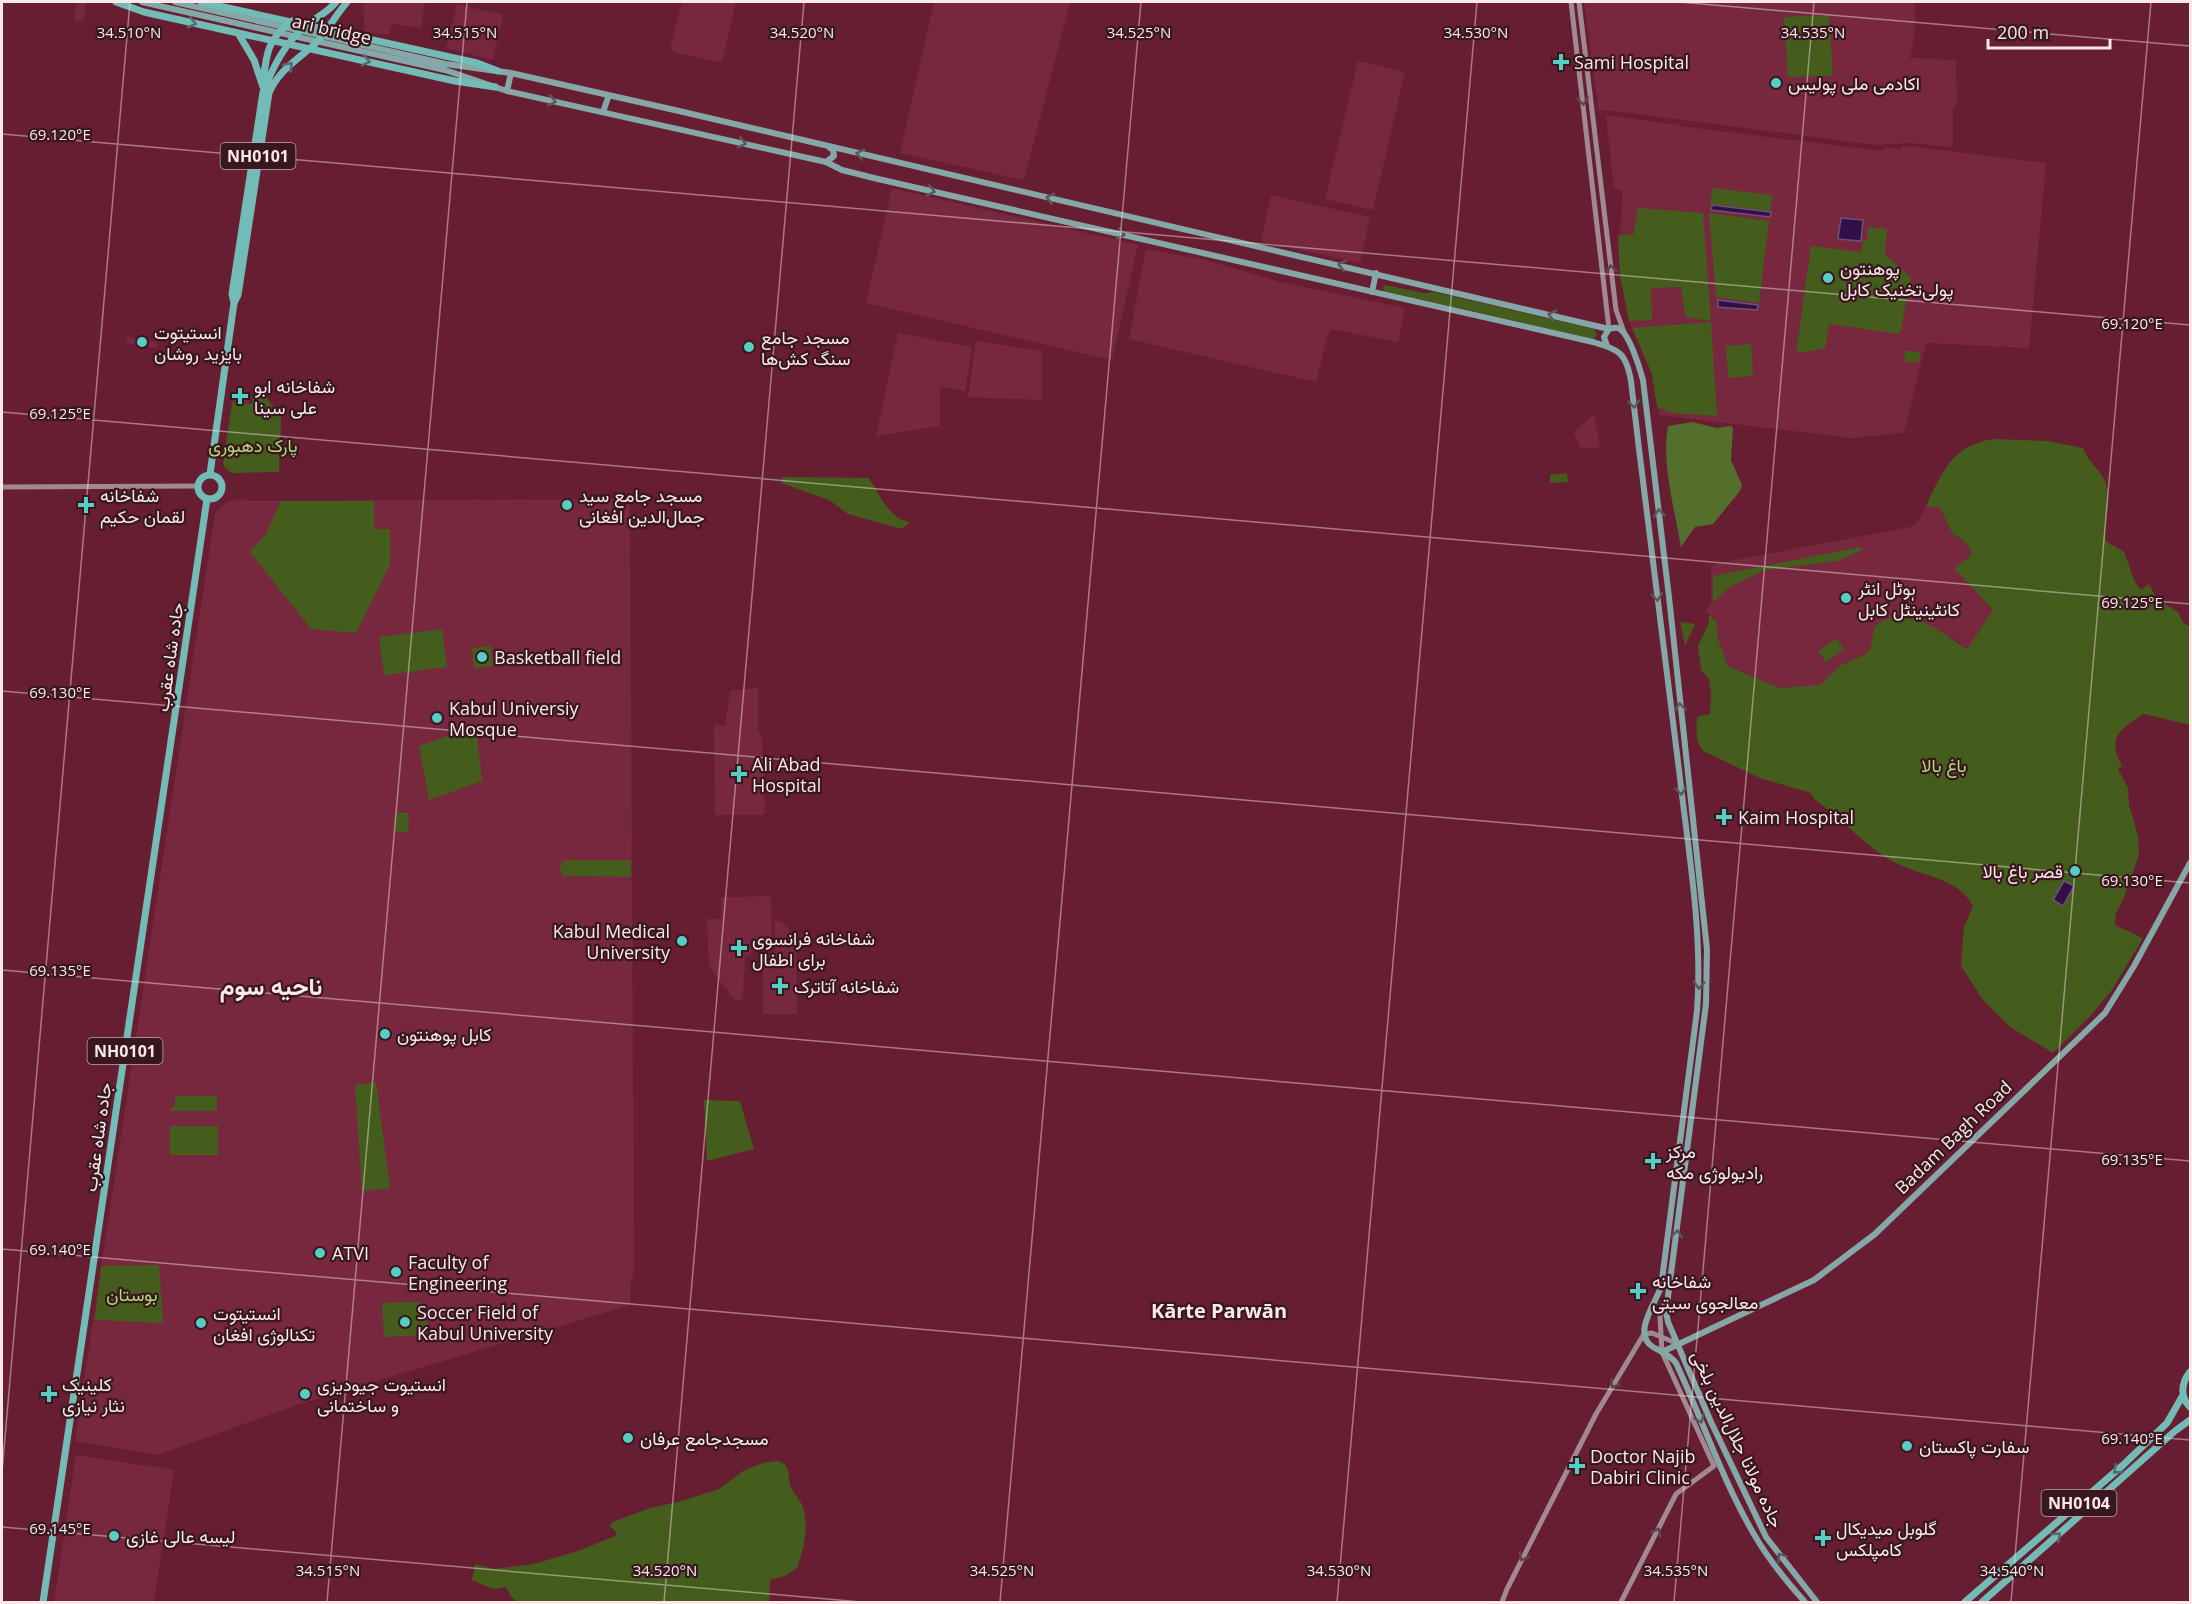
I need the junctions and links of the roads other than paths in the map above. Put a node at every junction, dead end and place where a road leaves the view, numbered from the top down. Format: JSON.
{"nodes":[{"id":1,"x":116,"y":2,"type":"edge"},
{"id":2,"x":142,"y":2,"type":"edge"},
{"id":3,"x":175,"y":2,"type":"edge"},
{"id":4,"x":201,"y":2,"type":"edge"},
{"id":5,"x":336,"y":2,"type":"edge"},
{"id":6,"x":347,"y":2,"type":"edge"},
{"id":7,"x":1571,"y":2,"type":"edge"},
{"id":8,"x":1579,"y":2,"type":"edge"},
{"id":9,"x":292,"y":21,"type":"junction"},
{"id":10,"x":307,"y":25,"type":"junction"},
{"id":11,"x":326,"y":30,"type":"junction"},
{"id":12,"x":238,"y":33,"type":"junction"},
{"id":13,"x":272,"y":39,"type":"junction"},
{"id":14,"x":289,"y":43,"type":"junction"},
{"id":15,"x":309,"y":48,"type":"junction"},
{"id":16,"x":446,"y":67,"type":"junction"},
{"id":17,"x":498,"y":71,"type":"junction"},
{"id":18,"x":511,"y":73,"type":"junction"},
{"id":19,"x":495,"y":87,"type":"junction"},
{"id":20,"x":263,"y":89,"type":"junction"},
{"id":21,"x":507,"y":91,"type":"junction"},
{"id":22,"x":609,"y":95,"type":"junction"},
{"id":23,"x":603,"y":112,"type":"junction"},
{"id":24,"x":829,"y":147,"type":"junction"},
{"id":25,"x":826,"y":162,"type":"junction"},
{"id":26,"x":1376,"y":273,"type":"junction"},
{"id":27,"x":1372,"y":292,"type":"junction"},
{"id":28,"x":234,"y":303,"type":"junction"},
{"id":29,"x":1609,"y":329,"type":"junction"},
{"id":30,"x":1625,"y":335,"type":"junction"},
{"id":31,"x":1608,"y":347,"type":"junction"},
{"id":32,"x":1616,"y":349,"type":"junction"},
{"id":33,"x":210,"y":474,"type":"junction"},
{"id":34,"x":197,"y":486,"type":"junction"},
{"id":35,"x":2,"y":488,"type":"edge"},
{"id":36,"x":207,"y":499,"type":"junction"},
{"id":37,"x":1689,"y":822,"type":"junction"},
{"id":38,"x":2190,"y":863,"type":"edge"},
{"id":39,"x":1669,"y":1298,"type":"junction"},
{"id":40,"x":1644,"y":1334,"type":"junction"},
{"id":41,"x":1661,"y":1336,"type":"junction"},
{"id":42,"x":1676,"y":1344,"type":"junction"},
{"id":43,"x":1662,"y":1352,"type":"junction"},
{"id":44,"x":2190,"y":1372,"type":"edge"},
{"id":45,"x":2183,"y":1395,"type":"junction"},
{"id":46,"x":2190,"y":1407,"type":"edge"},
{"id":47,"x":2190,"y":1420,"type":"edge"},
{"id":48,"x":43,"y":1602,"type":"edge"},
{"id":49,"x":1502,"y":1602,"type":"edge"},
{"id":50,"x":1621,"y":1602,"type":"edge"},
{"id":51,"x":1806,"y":1602,"type":"edge"},
{"id":52,"x":1817,"y":1602,"type":"edge"},
{"id":53,"x":1965,"y":1602,"type":"edge"},
{"id":54,"x":1982,"y":1602,"type":"edge"}],
"edges":[{"from":1,"to":12,"type":"highway","one_way":true},
{"from":2,"to":16,"type":"main road","name":"ari bridge"},
{"from":3,"to":16,"type":"main road"},
{"from":4,"to":9,"type":"highway"},
{"from":5,"to":10,"type":"highway","number":"NH0101"},
{"from":6,"to":11,"type":"highway","number":"NH0101"},
{"from":7,"to":29,"type":"main road","one_way":true},
{"from":30,"to":8,"type":"main road","one_way":true},
{"from":9,"to":10,"type":"highway"},
{"from":9,"to":13,"type":"highway"},
{"from":10,"to":11,"type":"highway"},
{"from":10,"to":14,"type":"highway","number":"NH0101"},
{"from":11,"to":15,"type":"highway","number":"NH0101"},
{"from":11,"to":17,"type":"highway"},
{"from":12,"to":13,"type":"highway"},
{"from":12,"to":20,"type":"highway"},
{"from":13,"to":14,"type":"highway"},
{"from":13,"to":20,"type":"highway","number":"NH0101"},
{"from":14,"to":15,"type":"highway"},
{"from":14,"to":20,"type":"highway","number":"NH0101"},
{"from":15,"to":19,"type":"highway","one_way":true},
{"from":28,"to":15,"type":"highway","number":"NH0101","one_way":true},
{"from":16,"to":17,"type":"main road"},
{"from":16,"to":19,"type":"main road"},
{"from":17,"to":18,"type":"main road"},
{"from":18,"to":21,"type":"main road"},
{"from":18,"to":22,"type":"main road"},
{"from":19,"to":21,"type":"main road"},
{"from":20,"to":28,"type":"highway","number":"NH0101"},
{"from":21,"to":23,"type":"main road","one_way":true},
{"from":22,"to":23,"type":"main road"},
{"from":22,"to":24,"type":"main road"},
{"from":23,"to":25,"type":"main road","one_way":true},
{"from":24,"to":25,"type":"main road"},
{"from":26,"to":24,"type":"main road","one_way":true},
{"from":25,"to":27,"type":"main road","one_way":true},
{"from":26,"to":27,"type":"main road"},
{"from":29,"to":26,"type":"main road","one_way":true},
{"from":27,"to":31,"type":"main road"},
{"from":28,"to":33,"type":"highway","number":"NH0101"},
{"from":29,"to":30,"type":"main road"},
{"from":29,"to":31,"type":"main road"},
{"from":30,"to":32,"type":"main road"},
{"from":37,"to":30,"type":"main road","one_way":true},
{"from":31,"to":32,"type":"main road"},
{"from":32,"to":37,"type":"main road","one_way":true},
{"from":33,"to":34,"type":"highway"},
{"from":33,"to":36,"type":"highway","number":"NH0101"},
{"from":34,"to":35,"type":"main road"},
{"from":34,"to":36,"type":"highway"},
{"from":36,"to":48,"type":"highway","name":"جاده شاه عقرب","number":"NH0101"},
{"from":39,"to":37,"type":"main road","name":"جاده مولانا جلال‌الدین بلخی","one_way":true},
{"from":37,"to":40,"type":"main road","one_way":true},
{"from":38,"to":42,"type":"main road","name":"Badam Bagh Road"},
{"from":39,"to":41,"type":"main road"},
{"from":39,"to":42,"type":"main road","name":"جاده مولانا جلال‌الدین بلخی"},
{"from":40,"to":41,"type":"main road"},
{"from":40,"to":43,"type":"main road","name":"جاده مولانا جلال‌الدین بلخی"},
{"from":40,"to":49,"type":"main road","one_way":true},
{"from":41,"to":42,"type":"main road"},
{"from":41,"to":43,"type":"main road"},
{"from":42,"to":43,"type":"main road","name":"Badam Bagh Road"},
{"from":52,"to":42,"type":"main road","name":"جاده مولانا جلال‌الدین بلخی","one_way":true},
{"from":50,"to":43,"type":"main road","one_way":true},
{"from":43,"to":51,"type":"main road","name":"جاده مولانا جلال‌الدین بلخی","one_way":true},
{"from":44,"to":45,"type":"highway","number":"NH0104"},
{"from":45,"to":46,"type":"highway"},
{"from":45,"to":53,"type":"highway","number":"NH0104","one_way":true},
{"from":54,"to":47,"type":"highway","number":"NH0104","one_way":true}]}
